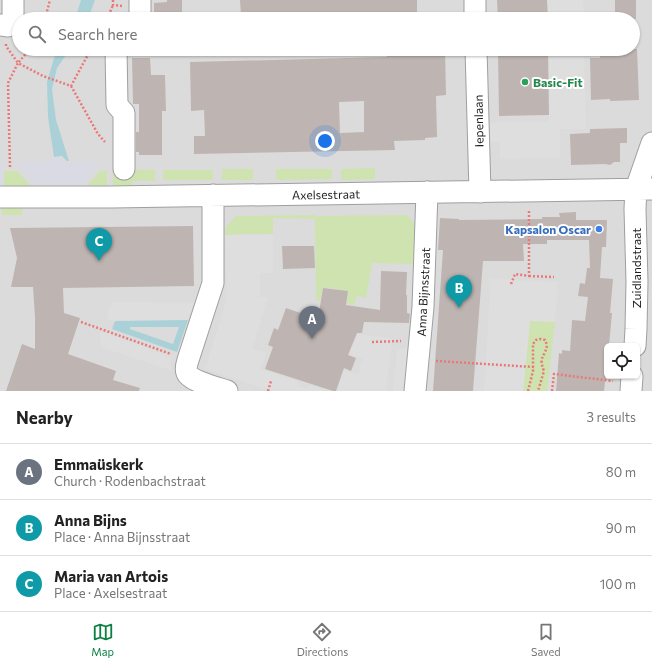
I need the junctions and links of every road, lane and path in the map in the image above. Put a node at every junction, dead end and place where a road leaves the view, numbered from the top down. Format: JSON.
{"nodes":[{"id":1,"x":13,"y":0,"type":"edge"},
{"id":2,"x":50,"y":0,"type":"edge"},
{"id":3,"x":113,"y":0,"type":"edge"},
{"id":4,"x":475,"y":0,"type":"edge"},
{"id":5,"x":113,"y":5,"type":"junction"},
{"id":6,"x":135,"y":9,"type":"edge"},
{"id":7,"x":13,"y":12,"type":"edge"},
{"id":8,"x":47,"y":12,"type":"edge"},
{"id":9,"x":110,"y":12,"type":"edge"},
{"id":10,"x":475,"y":12,"type":"edge"},
{"id":11,"x":4,"y":25,"type":"edge"},
{"id":12,"x":12,"y":54,"type":"edge"},
{"id":13,"x":13,"y":56,"type":"edge"},
{"id":14,"x":24,"y":56,"type":"edge"},
{"id":15,"x":87,"y":56,"type":"edge"},
{"id":16,"x":116,"y":56,"type":"edge"},
{"id":17,"x":476,"y":56,"type":"edge"},
{"id":18,"x":18,"y":63,"type":"junction"},
{"id":19,"x":71,"y":86,"type":"junction"},
{"id":20,"x":652,"y":143,"type":"edge"},
{"id":21,"x":106,"y":147,"type":"dead end"},
{"id":22,"x":10,"y":167,"type":"dead end"},
{"id":23,"x":124,"y":168,"type":"dead end"},
{"id":24,"x":644,"y":189,"type":"edge"},
{"id":25,"x":427,"y":192,"type":"junction"},
{"id":26,"x":480,"y":192,"type":"junction"},
{"id":27,"x":213,"y":195,"type":"junction"},
{"id":28,"x":0,"y":197,"type":"edge"},
{"id":29,"x":529,"y":213,"type":"dead end"},
{"id":30,"x":529,"y":276,"type":"junction"},
{"id":31,"x":554,"y":277,"type":"dead end"},
{"id":32,"x":511,"y":284,"type":"dead end"},
{"id":33,"x":644,"y":316,"type":"edge"},
{"id":34,"x":81,"y":322,"type":"dead end"},
{"id":35,"x":420,"y":341,"type":"junction"},
{"id":36,"x":372,"y":342,"type":"dead end"},
{"id":37,"x":635,"y":343,"type":"edge"},
{"id":38,"x":430,"y":360,"type":"dead end"},
{"id":39,"x":187,"y":364,"type":"junction"},
{"id":40,"x":534,"y":367,"type":"junction"},
{"id":41,"x":271,"y":381,"type":"dead end"},
{"id":42,"x":631,"y":383,"type":"edge"},
{"id":43,"x":227,"y":391,"type":"edge"},
{"id":44,"x":268,"y":391,"type":"edge"},
{"id":45,"x":415,"y":391,"type":"edge"},
{"id":46,"x":528,"y":391,"type":"edge"},
{"id":47,"x":538,"y":391,"type":"edge"},
{"id":48,"x":552,"y":391,"type":"edge"}],
"edges":[{"from":1,"to":7,"type":"street"},
{"from":2,"to":8,"type":"path"},
{"from":3,"to":5,"type":"path"},
{"from":4,"to":10,"type":"street"},
{"from":5,"to":6,"type":"path"},
{"from":5,"to":9,"type":"path"},
{"from":11,"to":12,"type":"path"},
{"from":13,"to":18,"type":"path"},
{"from":14,"to":18,"type":"path"},
{"from":15,"to":19,"type":"path"},
{"from":16,"to":23,"type":"street"},
{"from":17,"to":26,"type":"street","name":"Iepenlaan"},
{"from":18,"to":19,"type":"path"},
{"from":18,"to":22,"type":"path"},
{"from":19,"to":21,"type":"path"},
{"from":20,"to":24,"type":"street","name":"Zuidlandstraat"},
{"from":24,"to":26,"type":"street","name":"Axelsestraat"},
{"from":24,"to":33,"type":"street","name":"Zuidlandstraat"},
{"from":25,"to":26,"type":"street","name":"Axelsestraat"},
{"from":25,"to":27,"type":"street","name":"Axelsestraat"},
{"from":25,"to":35,"type":"street","name":"Anna Bijnsstraat"},
{"from":27,"to":28,"type":"street","name":"Axelsestraat"},
{"from":27,"to":39,"type":"street"},
{"from":29,"to":30,"type":"path"},
{"from":30,"to":31,"type":"path"},
{"from":30,"to":32,"type":"path"},
{"from":33,"to":37,"type":"street","name":"Zuidlandstraat"},
{"from":34,"to":39,"type":"path"},
{"from":35,"to":36,"type":"path"},
{"from":35,"to":45,"type":"street","name":"Anna Bijnsstraat"},
{"from":38,"to":40,"type":"path"},
{"from":39,"to":43,"type":"street"},
{"from":40,"to":46,"type":"path"},
{"from":40,"to":47,"type":"path"},
{"from":41,"to":44,"type":"path"},
{"from":42,"to":48,"type":"path"}]}
